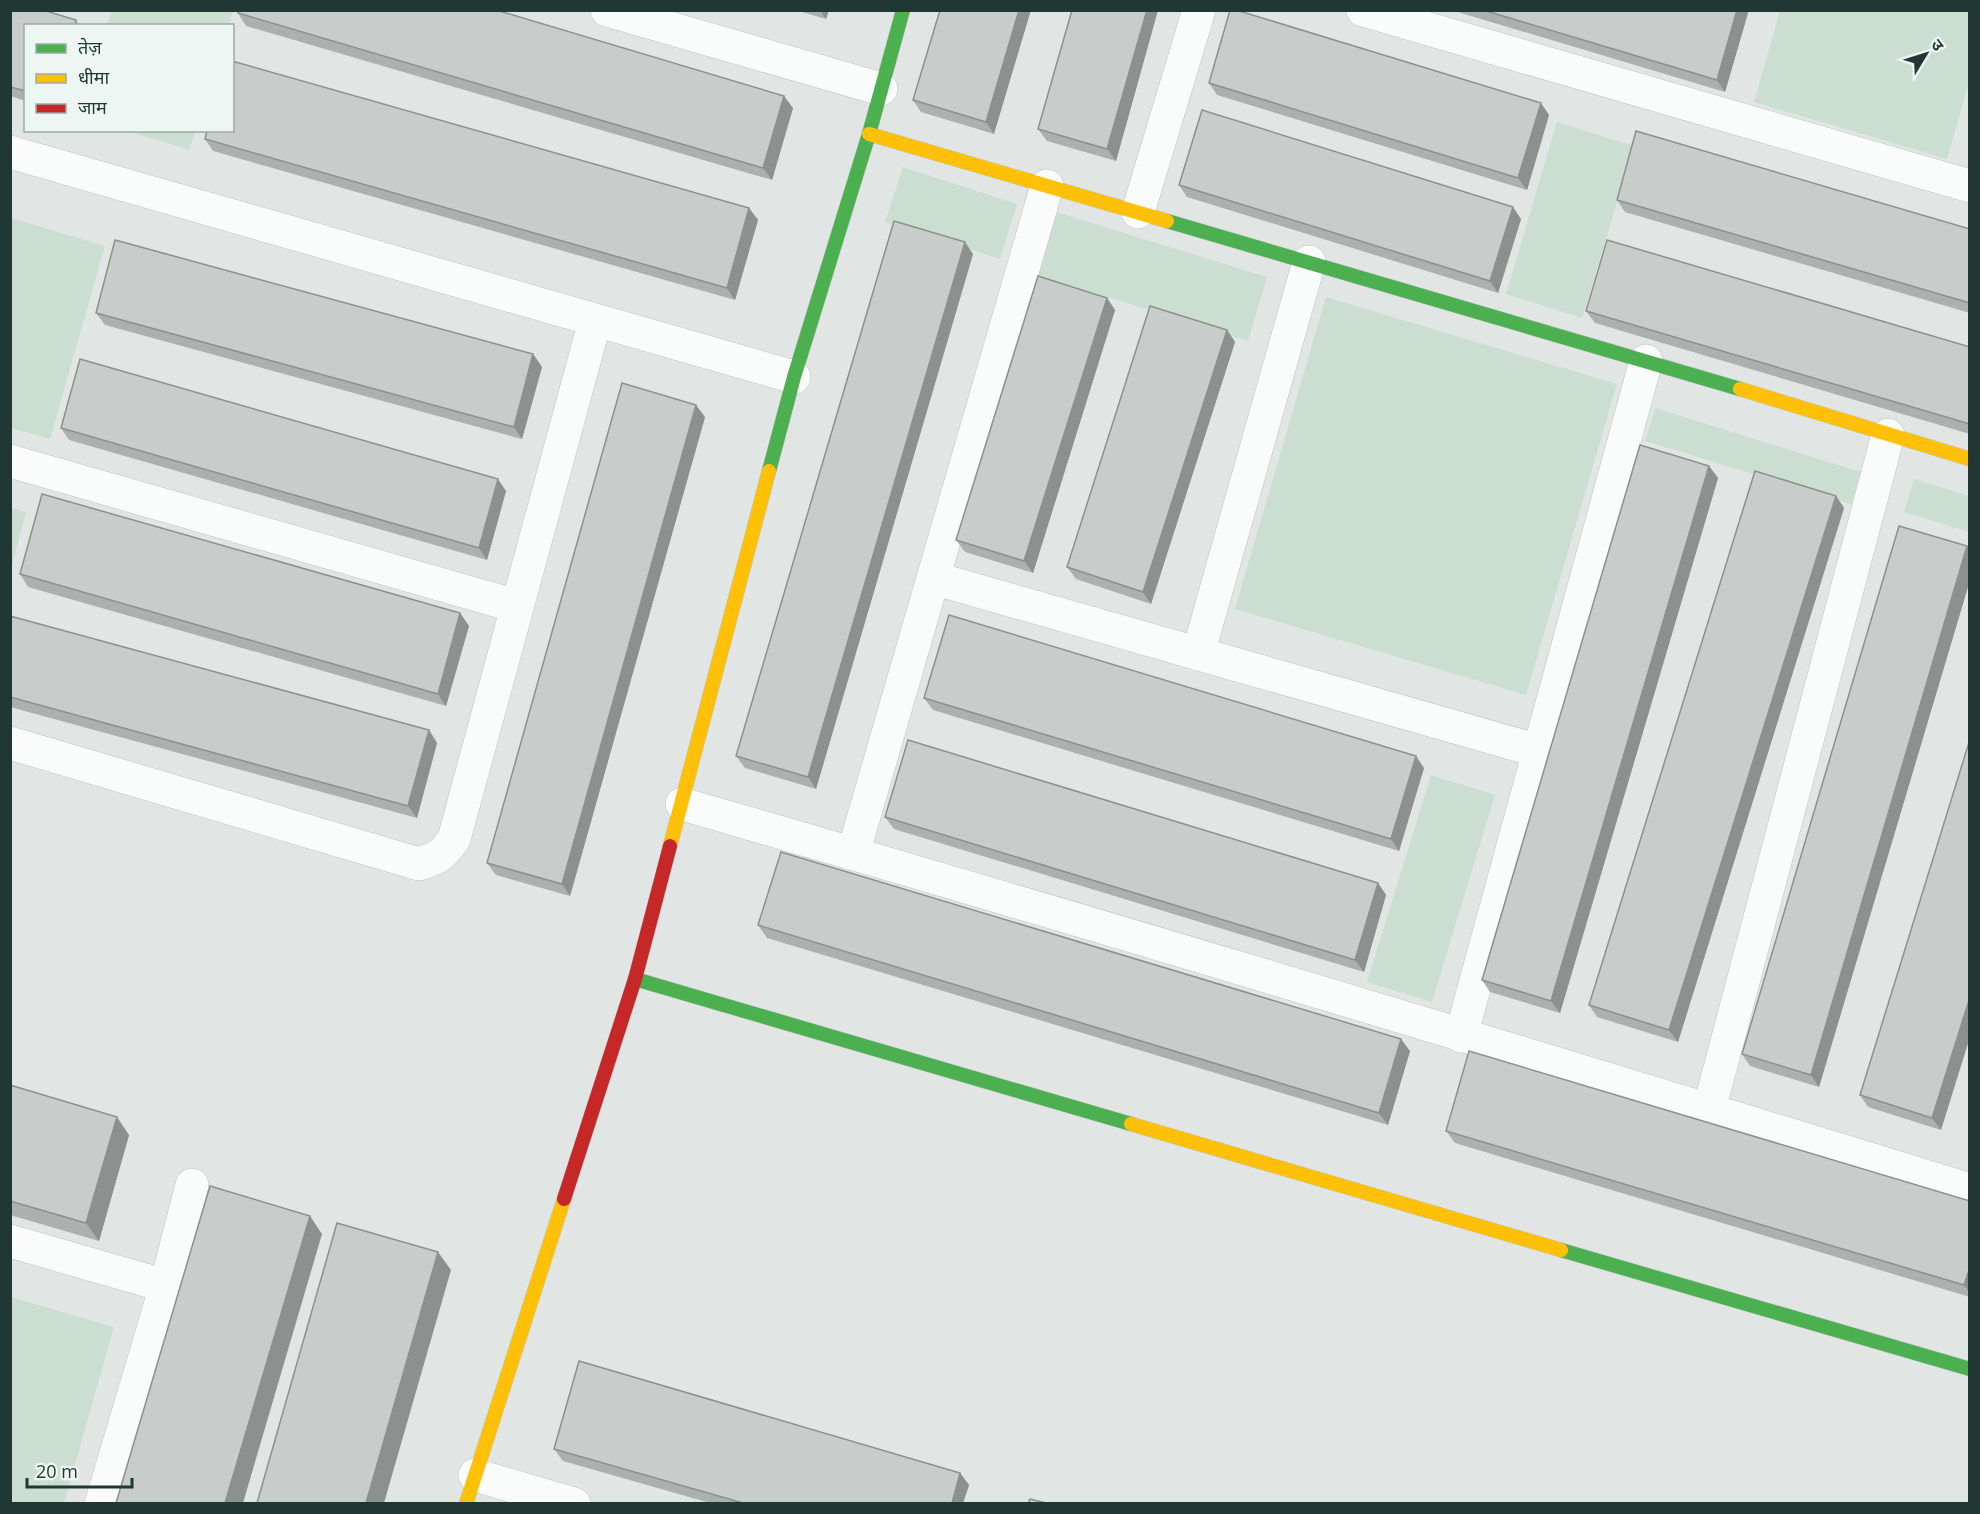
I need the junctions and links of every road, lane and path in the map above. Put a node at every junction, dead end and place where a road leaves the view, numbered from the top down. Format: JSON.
{"nodes":[{"id":1,"x":607,"y":10,"type":"edge"},
{"id":2,"x":903,"y":10,"type":"edge"},
{"id":3,"x":1199,"y":10,"type":"edge"},
{"id":4,"x":1363,"y":10,"type":"edge"},
{"id":5,"x":881,"y":89,"type":"junction"},
{"id":6,"x":870,"y":134,"type":"junction"},
{"id":7,"x":10,"y":152,"type":"edge"},
{"id":8,"x":1047,"y":186,"type":"junction"},
{"id":9,"x":1970,"y":186,"type":"edge"},
{"id":10,"x":1138,"y":212,"type":"junction"},
{"id":11,"x":1309,"y":262,"type":"junction"},
{"id":12,"x":595,"y":321,"type":"junction"},
{"id":13,"x":1646,"y":361,"type":"junction"},
{"id":14,"x":794,"y":377,"type":"junction"},
{"id":15,"x":1888,"y":435,"type":"junction"},
{"id":16,"x":1970,"y":459,"type":"edge"},
{"id":17,"x":10,"y":461,"type":"edge"},
{"id":18,"x":933,"y":578,"type":"junction"},
{"id":19,"x":516,"y":606,"type":"junction"},
{"id":20,"x":1198,"y":654,"type":"junction"},
{"id":21,"x":10,"y":743,"type":"edge"},
{"id":22,"x":1539,"y":751,"type":"junction"},
{"id":23,"x":682,"y":804,"type":"junction"},
{"id":24,"x":854,"y":854,"type":"junction"},
{"id":25,"x":635,"y":979,"type":"junction"},
{"id":26,"x":1461,"y":1036,"type":"junction"},
{"id":27,"x":1710,"y":1110,"type":"junction"},
{"id":28,"x":192,"y":1185,"type":"dead end"},
{"id":29,"x":1970,"y":1190,"type":"edge"},
{"id":30,"x":10,"y":1241,"type":"edge"},
{"id":31,"x":166,"y":1286,"type":"junction"},
{"id":32,"x":1970,"y":1369,"type":"edge"},
{"id":33,"x":471,"y":1489,"type":"edge"},
{"id":34,"x":101,"y":1503,"type":"edge"},
{"id":35,"x":574,"y":1503,"type":"edge"}],
"edges":[{"from":1,"to":5,"type":"street"},
{"from":2,"to":5,"type":"street"},
{"from":3,"to":10,"type":"street"},
{"from":4,"to":9,"type":"street"},
{"from":5,"to":6,"type":"street"},
{"from":6,"to":8,"type":"street"},
{"from":6,"to":14,"type":"street"},
{"from":7,"to":12,"type":"street"},
{"from":8,"to":10,"type":"street"},
{"from":8,"to":18,"type":"street"},
{"from":10,"to":11,"type":"street"},
{"from":11,"to":13,"type":"street"},
{"from":11,"to":20,"type":"street"},
{"from":12,"to":14,"type":"street"},
{"from":12,"to":19,"type":"street"},
{"from":13,"to":15,"type":"street"},
{"from":13,"to":22,"type":"street"},
{"from":14,"to":23,"type":"street"},
{"from":15,"to":16,"type":"street"},
{"from":15,"to":27,"type":"street"},
{"from":17,"to":19,"type":"street"},
{"from":18,"to":20,"type":"street"},
{"from":18,"to":24,"type":"street"},
{"from":19,"to":21,"type":"street"},
{"from":20,"to":22,"type":"street"},
{"from":22,"to":26,"type":"street"},
{"from":23,"to":24,"type":"street"},
{"from":23,"to":25,"type":"street"},
{"from":24,"to":26,"type":"street"},
{"from":25,"to":32,"type":"street"},
{"from":25,"to":33,"type":"street"},
{"from":26,"to":27,"type":"street"},
{"from":27,"to":29,"type":"street"},
{"from":28,"to":31,"type":"street"},
{"from":30,"to":31,"type":"street"},
{"from":31,"to":34,"type":"street"},
{"from":33,"to":35,"type":"street"}]}
